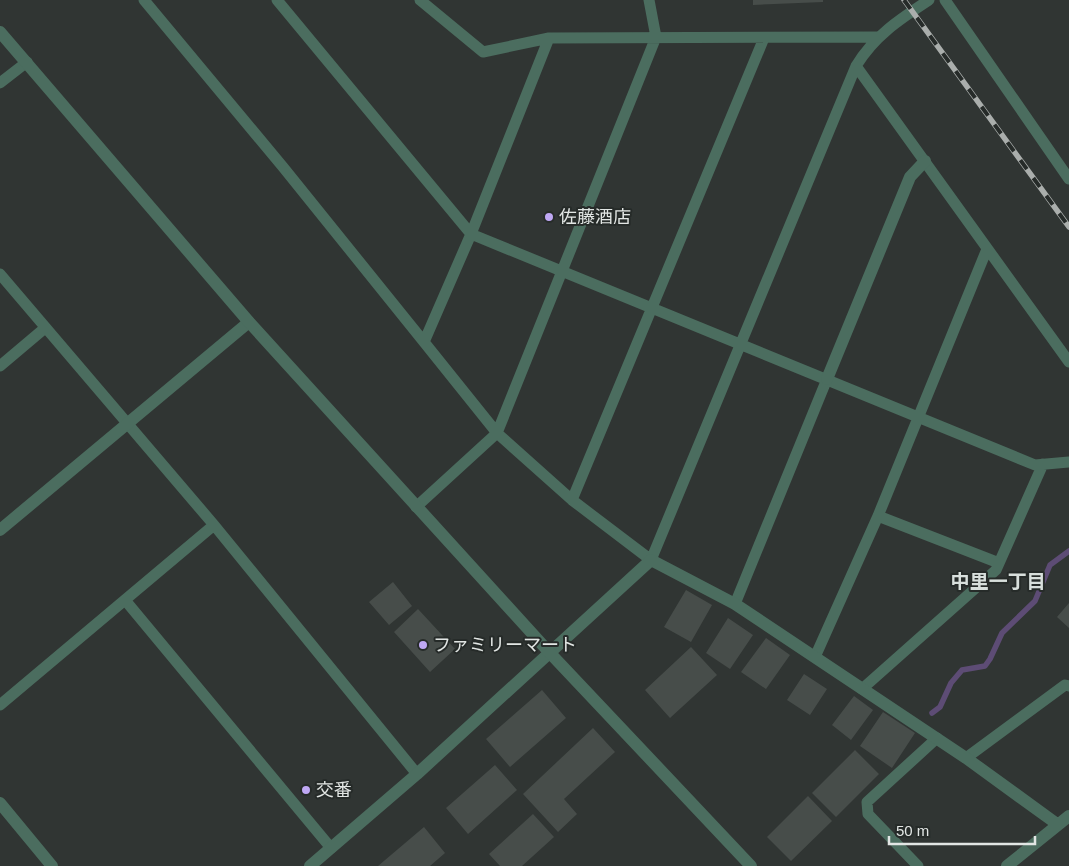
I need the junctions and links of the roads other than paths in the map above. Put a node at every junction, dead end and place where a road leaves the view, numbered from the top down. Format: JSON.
{"nodes":[{"id":1,"x":144,"y":0,"type":"edge"},
{"id":2,"x":277,"y":0,"type":"edge"},
{"id":3,"x":420,"y":0,"type":"edge"},
{"id":4,"x":649,"y":0,"type":"edge"},
{"id":5,"x":929,"y":0,"type":"edge"},
{"id":6,"x":945,"y":0,"type":"edge"},
{"id":7,"x":0,"y":32,"type":"edge"},
{"id":8,"x":656,"y":37,"type":"junction"},
{"id":9,"x":878,"y":37,"type":"junction"},
{"id":10,"x":549,"y":38,"type":"junction"},
{"id":11,"x":764,"y":38,"type":"junction"},
{"id":12,"x":26,"y":62,"type":"junction"},
{"id":13,"x":856,"y":66,"type":"junction"},
{"id":14,"x":0,"y":83,"type":"edge"},
{"id":15,"x":925,"y":161,"type":"junction"},
{"id":16,"x":1069,"y":179,"type":"edge"},
{"id":17,"x":471,"y":234,"type":"junction"},
{"id":18,"x":987,"y":248,"type":"junction"},
{"id":19,"x":563,"y":270,"type":"junction"},
{"id":20,"x":0,"y":274,"type":"edge"},
{"id":21,"x":653,"y":307,"type":"junction"},
{"id":22,"x":249,"y":322,"type":"junction"},
{"id":23,"x":45,"y":328,"type":"junction"},
{"id":24,"x":424,"y":342,"type":"junction"},
{"id":25,"x":740,"y":342,"type":"junction"},
{"id":26,"x":1069,"y":362,"type":"edge"},
{"id":27,"x":0,"y":366,"type":"edge"},
{"id":28,"x":827,"y":380,"type":"junction"},
{"id":29,"x":918,"y":418,"type":"junction"},
{"id":30,"x":127,"y":425,"type":"junction"},
{"id":31,"x":497,"y":434,"type":"junction"},
{"id":32,"x":1069,"y":462,"type":"edge"},
{"id":33,"x":1043,"y":464,"type":"junction"},
{"id":34,"x":572,"y":500,"type":"junction"},
{"id":35,"x":416,"y":506,"type":"junction"},
{"id":36,"x":878,"y":516,"type":"junction"},
{"id":37,"x":214,"y":525,"type":"junction"},
{"id":38,"x":0,"y":530,"type":"edge"},
{"id":39,"x":651,"y":560,"type":"junction"},
{"id":40,"x":999,"y":563,"type":"junction"},
{"id":41,"x":125,"y":600,"type":"junction"},
{"id":42,"x":735,"y":604,"type":"junction"},
{"id":43,"x":548,"y":652,"type":"junction"},
{"id":44,"x":815,"y":657,"type":"junction"},
{"id":45,"x":1069,"y":686,"type":"edge"},
{"id":46,"x":862,"y":689,"type":"junction"},
{"id":47,"x":0,"y":705,"type":"edge"},
{"id":48,"x":937,"y":738,"type":"junction"},
{"id":49,"x":966,"y":758,"type":"junction"},
{"id":50,"x":417,"y":774,"type":"junction"},
{"id":51,"x":0,"y":803,"type":"edge"},
{"id":52,"x":1069,"y":816,"type":"edge"},
{"id":53,"x":1057,"y":824,"type":"junction"},
{"id":54,"x":332,"y":848,"type":"junction"},
{"id":55,"x":52,"y":866,"type":"edge"},
{"id":56,"x":310,"y":866,"type":"edge"},
{"id":57,"x":751,"y":866,"type":"edge"},
{"id":58,"x":918,"y":866,"type":"edge"},
{"id":59,"x":1008,"y":866,"type":"edge"}],
"edges":[{"from":1,"to":24,"type":"lane"},
{"from":2,"to":17,"type":"lane"},
{"from":3,"to":10,"type":"lane"},
{"from":4,"to":8,"type":"lane"},
{"from":5,"to":9,"type":"lane"},
{"from":6,"to":16,"type":"lane"},
{"from":7,"to":12,"type":"street"},
{"from":8,"to":10,"type":"lane"},
{"from":8,"to":11,"type":"lane"},
{"from":8,"to":19,"type":"lane"},
{"from":9,"to":11,"type":"lane"},
{"from":9,"to":13,"type":"lane"},
{"from":10,"to":17,"type":"lane"},
{"from":11,"to":21,"type":"lane"},
{"from":12,"to":14,"type":"lane"},
{"from":12,"to":22,"type":"street"},
{"from":13,"to":15,"type":"lane"},
{"from":13,"to":25,"type":"lane"},
{"from":15,"to":18,"type":"lane"},
{"from":15,"to":28,"type":"street"},
{"from":17,"to":19,"type":"lane"},
{"from":17,"to":24,"type":"lane"},
{"from":18,"to":26,"type":"lane"},
{"from":18,"to":29,"type":"lane"},
{"from":19,"to":21,"type":"lane"},
{"from":19,"to":31,"type":"lane"},
{"from":20,"to":23,"type":"lane"},
{"from":21,"to":25,"type":"lane"},
{"from":21,"to":34,"type":"lane"},
{"from":22,"to":30,"type":"street"},
{"from":22,"to":35,"type":"street"},
{"from":23,"to":27,"type":"lane"},
{"from":23,"to":30,"type":"lane"},
{"from":24,"to":31,"type":"lane"},
{"from":25,"to":28,"type":"lane"},
{"from":25,"to":39,"type":"lane"},
{"from":28,"to":29,"type":"lane"},
{"from":28,"to":42,"type":"lane"},
{"from":29,"to":33,"type":"lane"},
{"from":29,"to":36,"type":"lane"},
{"from":30,"to":37,"type":"lane"},
{"from":30,"to":38,"type":"street"},
{"from":31,"to":34,"type":"lane"},
{"from":31,"to":35,"type":"lane"},
{"from":32,"to":33,"type":"lane"},
{"from":33,"to":40,"type":"lane"},
{"from":34,"to":39,"type":"lane"},
{"from":35,"to":43,"type":"street"},
{"from":36,"to":40,"type":"lane"},
{"from":36,"to":44,"type":"lane"},
{"from":37,"to":41,"type":"lane"},
{"from":37,"to":50,"type":"lane"},
{"from":39,"to":42,"type":"street"},
{"from":39,"to":43,"type":"street"},
{"from":40,"to":46,"type":"lane"},
{"from":41,"to":47,"type":"lane"},
{"from":41,"to":54,"type":"lane"},
{"from":42,"to":44,"type":"street"},
{"from":43,"to":50,"type":"street"},
{"from":43,"to":57,"type":"street"},
{"from":44,"to":46,"type":"street"},
{"from":45,"to":49,"type":"lane"},
{"from":46,"to":48,"type":"street"},
{"from":48,"to":49,"type":"street"},
{"from":48,"to":58,"type":"lane"},
{"from":49,"to":53,"type":"street"},
{"from":50,"to":54,"type":"street"},
{"from":51,"to":55,"type":"street"},
{"from":52,"to":53,"type":"street"},
{"from":53,"to":59,"type":"street"},
{"from":54,"to":56,"type":"street"}]}
